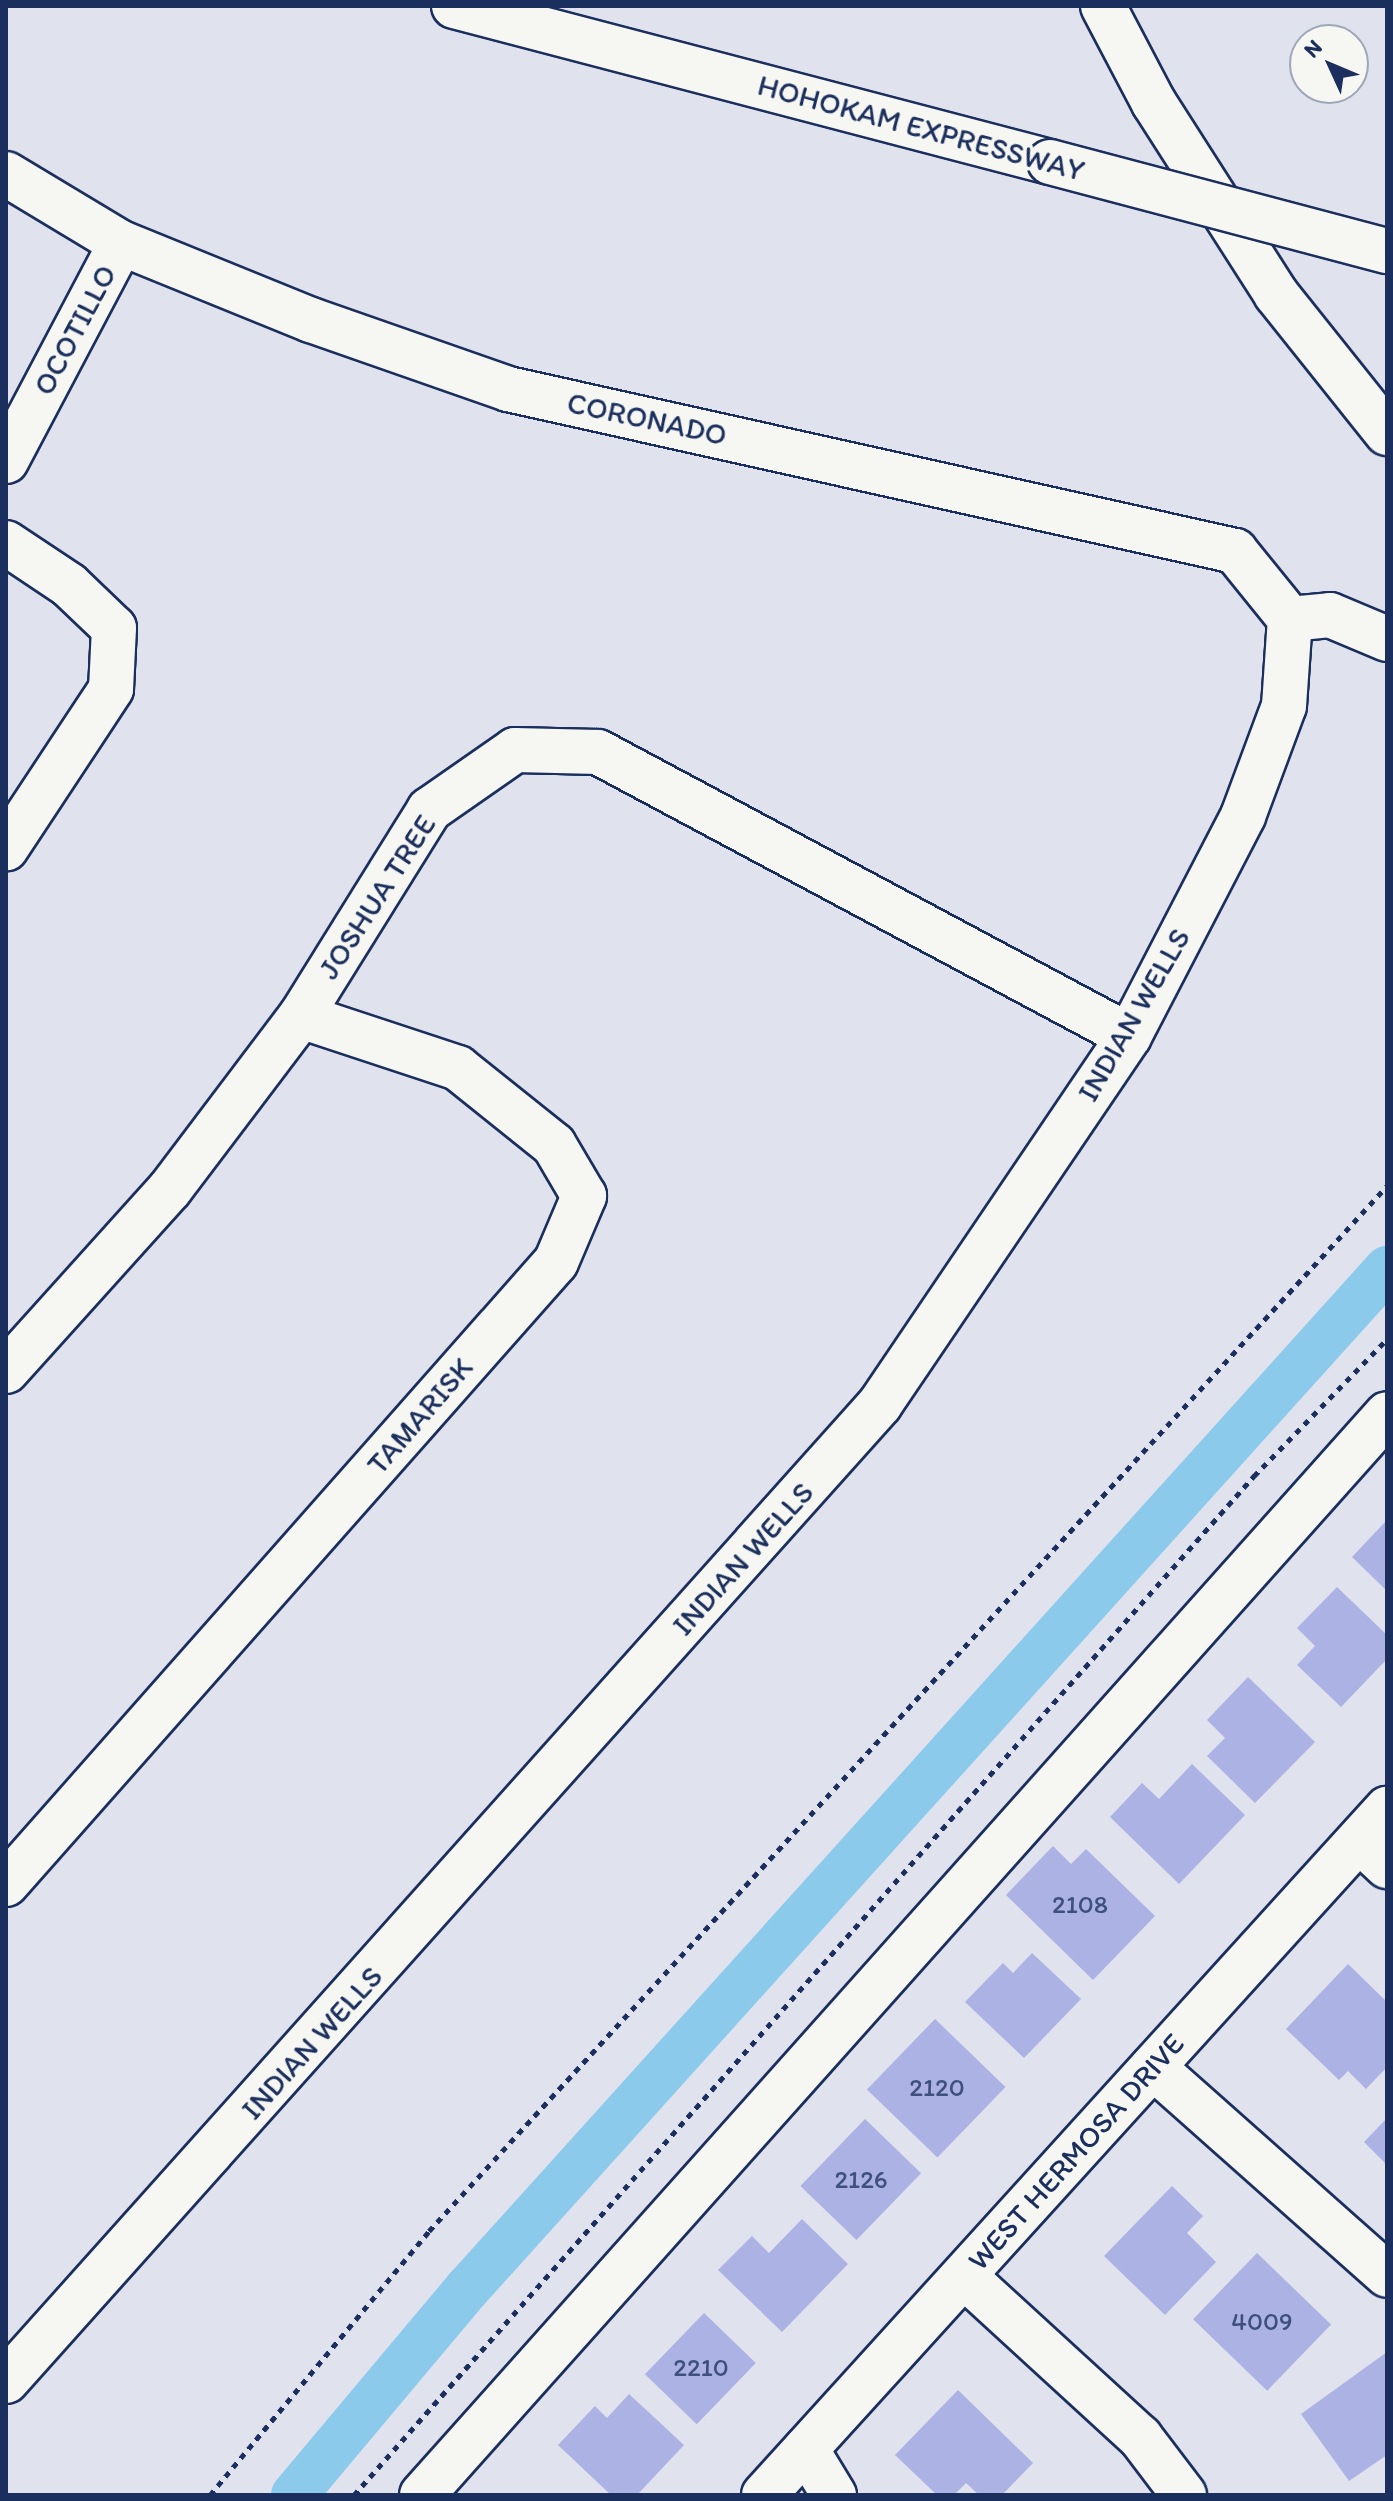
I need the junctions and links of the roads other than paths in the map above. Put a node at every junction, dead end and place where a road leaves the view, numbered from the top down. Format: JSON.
{"nodes":[{"id":1,"x":454,"y":6,"type":"edge"},
{"id":2,"x":1103,"y":6,"type":"edge"},
{"id":3,"x":6,"y":174,"type":"edge"},
{"id":4,"x":121,"y":243,"type":"junction"},
{"id":5,"x":1387,"y":251,"type":"edge"},
{"id":6,"x":1387,"y":433,"type":"edge"},
{"id":7,"x":6,"y":461,"type":"edge"},
{"id":8,"x":6,"y":543,"type":"edge"},
{"id":9,"x":1290,"y":619,"type":"junction"},
{"id":10,"x":1387,"y":639,"type":"edge"},
{"id":11,"x":6,"y":848,"type":"edge"},
{"id":12,"x":301,"y":1016,"type":"junction"},
{"id":13,"x":1129,"y":1036,"type":"junction"},
{"id":14,"x":6,"y":1371,"type":"edge"},
{"id":15,"x":1387,"y":1414,"type":"edge"},
{"id":16,"x":1378,"y":1839,"type":"edge"},
{"id":17,"x":6,"y":1884,"type":"edge"},
{"id":18,"x":1153,"y":2067,"type":"junction"},
{"id":19,"x":1387,"y":2275,"type":"edge"},
{"id":20,"x":964,"y":2276,"type":"junction"},
{"id":21,"x":6,"y":2381,"type":"edge"},
{"id":22,"x":806,"y":2449,"type":"junction"},
{"id":23,"x":422,"y":2495,"type":"edge"},
{"id":24,"x":764,"y":2495,"type":"edge"},
{"id":25,"x":834,"y":2495,"type":"edge"},
{"id":26,"x":1184,"y":2495,"type":"edge"}],
"edges":[{"from":1,"to":5,"type":"main road","name":"HOHOKAM EXPRESSWAY","bridge":true},
{"from":2,"to":6,"type":"main road"},
{"from":3,"to":4,"type":"main road","name":"CORONADO"},
{"from":4,"to":7,"type":"main road","name":"OCOTILLO"},
{"from":4,"to":9,"type":"main road","name":"CORONADO"},
{"from":8,"to":11,"type":"main road"},
{"from":9,"to":10,"type":"main road"},
{"from":9,"to":13,"type":"main road","name":"INDIAN WELLS"},
{"from":12,"to":13,"type":"main road","name":"JOSHUA TREE"},
{"from":12,"to":14,"type":"main road","name":"JOSHUA TREE"},
{"from":12,"to":17,"type":"main road","name":"TAMARISK"},
{"from":13,"to":21,"type":"main road","name":"INDIAN WELLS"},
{"from":15,"to":23,"type":"main road"},
{"from":16,"to":18,"type":"main road","name":"WEST HERMOSA DRIVE"},
{"from":18,"to":19,"type":"main road"},
{"from":18,"to":20,"type":"main road","name":"WEST HERMOSA DRIVE"},
{"from":20,"to":22,"type":"main road","name":"WEST HERMOSA DRIVE"},
{"from":20,"to":26,"type":"main road"},
{"from":22,"to":24,"type":"main road","name":"WEST HERMOSA DRIVE"},
{"from":22,"to":25,"type":"main road"}]}
